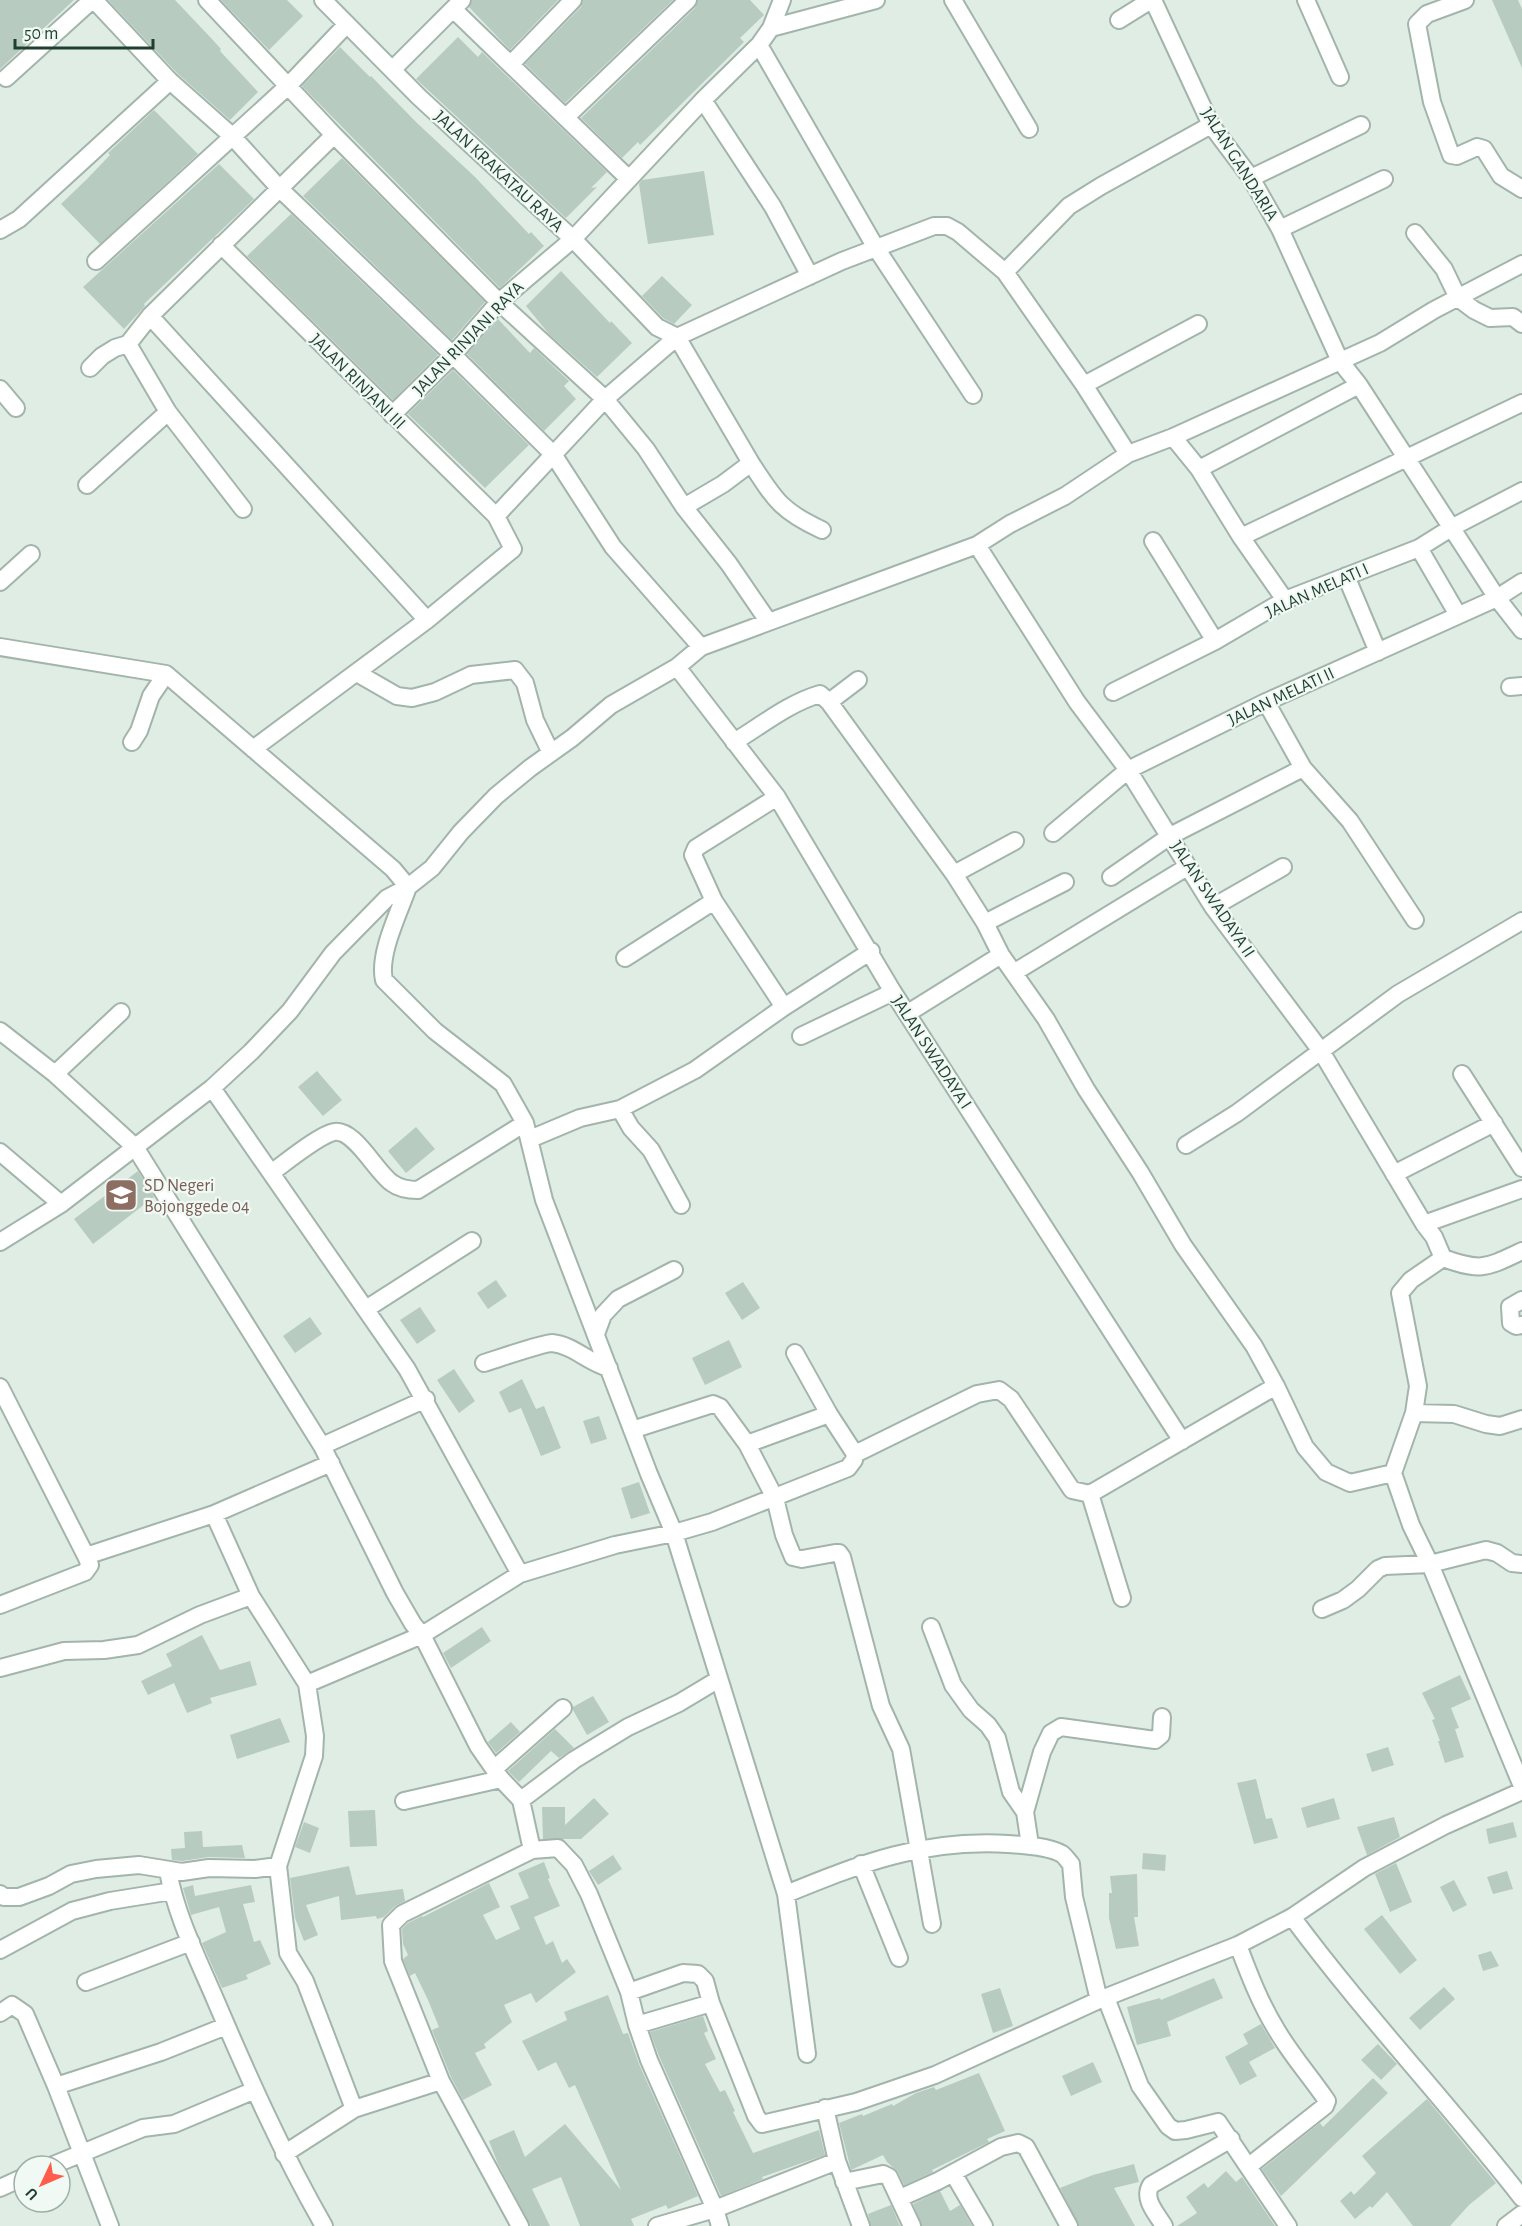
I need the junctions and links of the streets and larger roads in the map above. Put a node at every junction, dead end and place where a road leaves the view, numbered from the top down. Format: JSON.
{"nodes":[{"id":1,"x":93,"y":0,"type":"edge"},
{"id":2,"x":207,"y":0,"type":"edge"},
{"id":3,"x":323,"y":0,"type":"edge"},
{"id":4,"x":573,"y":0,"type":"edge"},
{"id":5,"x":688,"y":0,"type":"edge"},
{"id":6,"x":782,"y":0,"type":"edge"},
{"id":7,"x":876,"y":0,"type":"edge"},
{"id":8,"x":953,"y":0,"type":"edge"},
{"id":9,"x":1152,"y":0,"type":"edge"},
{"id":10,"x":1306,"y":0,"type":"edge"},
{"id":11,"x":1465,"y":0,"type":"edge"},
{"id":12,"x":458,"y":5,"type":"edge"},
{"id":13,"x":1119,"y":20,"type":"dead end"},
{"id":14,"x":347,"y":24,"type":"junction"},
{"id":15,"x":771,"y":28,"type":"junction"},
{"id":16,"x":759,"y":45,"type":"junction"},
{"id":17,"x":511,"y":64,"type":"junction"},
{"id":18,"x":393,"y":69,"type":"junction"},
{"id":19,"x":1340,"y":77,"type":"dead end"},
{"id":20,"x":6,"y":78,"type":"dead end"},
{"id":21,"x":170,"y":81,"type":"junction"},
{"id":22,"x":288,"y":86,"type":"junction"},
{"id":23,"x":703,"y":100,"type":"junction"},
{"id":24,"x":566,"y":117,"type":"junction"},
{"id":25,"x":1211,"y":125,"type":"junction"},
{"id":26,"x":1361,"y":125,"type":"dead end"},
{"id":27,"x":1029,"y":129,"type":"dead end"},
{"id":28,"x":334,"y":135,"type":"junction"},
{"id":29,"x":232,"y":136,"type":"junction"},
{"id":30,"x":628,"y":178,"type":"junction"},
{"id":31,"x":1251,"y":178,"type":"junction"},
{"id":32,"x":1384,"y":178,"type":"dead end"},
{"id":33,"x":280,"y":189,"type":"junction"},
{"id":34,"x":1522,"y":189,"type":"edge"},
{"id":35,"x":0,"y":230,"type":"edge"},
{"id":36,"x":1280,"y":230,"type":"junction"},
{"id":37,"x":1415,"y":233,"type":"dead end"},
{"id":38,"x":573,"y":239,"type":"junction"},
{"id":39,"x":221,"y":245,"type":"junction"},
{"id":40,"x":876,"y":248,"type":"junction"},
{"id":41,"x":96,"y":261,"type":"dead end"},
{"id":42,"x":1522,"y":264,"type":"edge"},
{"id":43,"x":1005,"y":272,"type":"junction"},
{"id":44,"x":810,"y":276,"type":"junction"},
{"id":45,"x":1458,"y":298,"type":"junction"},
{"id":46,"x":499,"y":302,"type":"junction"},
{"id":47,"x":150,"y":316,"type":"junction"},
{"id":48,"x":1198,"y":324,"type":"dead end"},
{"id":49,"x":1522,"y":324,"type":"edge"},
{"id":50,"x":677,"y":337,"type":"junction"},
{"id":51,"x":128,"y":344,"type":"junction"},
{"id":52,"x":453,"y":355,"type":"junction"},
{"id":53,"x":1340,"y":361,"type":"junction"},
{"id":54,"x":90,"y":368,"type":"dead end"},
{"id":55,"x":1084,"y":385,"type":"junction"},
{"id":56,"x":1359,"y":385,"type":"junction"},
{"id":57,"x":0,"y":388,"type":"edge"},
{"id":58,"x":973,"y":395,"type":"dead end"},
{"id":59,"x":605,"y":399,"type":"junction"},
{"id":60,"x":1522,"y":402,"type":"edge"},
{"id":61,"x":16,"y":408,"type":"dead end"},
{"id":62,"x":168,"y":412,"type":"junction"},
{"id":63,"x":392,"y":415,"type":"junction"},
{"id":64,"x":1173,"y":437,"type":"junction"},
{"id":65,"x":554,"y":454,"type":"junction"},
{"id":66,"x":1128,"y":454,"type":"junction"},
{"id":67,"x":1407,"y":458,"type":"junction"},
{"id":68,"x":751,"y":464,"type":"junction"},
{"id":69,"x":1199,"y":469,"type":"junction"},
{"id":70,"x":87,"y":485,"type":"dead end"},
{"id":71,"x":1522,"y":491,"type":"edge"},
{"id":72,"x":684,"y":507,"type":"junction"},
{"id":73,"x":243,"y":509,"type":"dead end"},
{"id":74,"x":496,"y":516,"type":"junction"},
{"id":75,"x":1451,"y":528,"type":"junction"},
{"id":76,"x":822,"y":530,"type":"dead end"},
{"id":77,"x":1241,"y":537,"type":"junction"},
{"id":78,"x":1153,"y":541,"type":"dead end"},
{"id":79,"x":977,"y":544,"type":"junction"},
{"id":80,"x":1419,"y":548,"type":"junction"},
{"id":81,"x":31,"y":554,"type":"dead end"},
{"id":82,"x":1346,"y":576,"type":"junction"},
{"id":83,"x":0,"y":582,"type":"edge"},
{"id":84,"x":1522,"y":582,"type":"edge"},
{"id":85,"x":1497,"y":598,"type":"junction"},
{"id":86,"x":1285,"y":600,"type":"junction"},
{"id":87,"x":1458,"y":615,"type":"junction"},
{"id":88,"x":427,"y":620,"type":"junction"},
{"id":89,"x":768,"y":621,"type":"junction"},
{"id":90,"x":1522,"y":630,"type":"edge"},
{"id":91,"x":1215,"y":642,"type":"junction"},
{"id":92,"x":0,"y":647,"type":"edge"},
{"id":93,"x":701,"y":647,"type":"junction"},
{"id":94,"x":1378,"y":652,"type":"junction"},
{"id":95,"x":677,"y":667,"type":"junction"},
{"id":96,"x":357,"y":673,"type":"junction"},
{"id":97,"x":166,"y":674,"type":"junction"},
{"id":98,"x":858,"y":680,"type":"dead end"},
{"id":99,"x":1113,"y":692,"type":"dead end"},
{"id":100,"x":829,"y":702,"type":"junction"},
{"id":101,"x":1266,"y":702,"type":"junction"},
{"id":102,"x":132,"y":742,"type":"dead end"},
{"id":103,"x":734,"y":742,"type":"junction"},
{"id":104,"x":253,"y":749,"type":"junction"},
{"id":105,"x":551,"y":753,"type":"junction"},
{"id":106,"x":1303,"y":768,"type":"junction"},
{"id":107,"x":1128,"y":770,"type":"junction"},
{"id":108,"x":777,"y":797,"type":"junction"},
{"id":109,"x":1053,"y":833,"type":"dead end"},
{"id":110,"x":1170,"y":836,"type":"junction"},
{"id":111,"x":1015,"y":841,"type":"dead end"},
{"id":112,"x":1187,"y":867,"type":"junction"},
{"id":113,"x":1283,"y":867,"type":"dead end"},
{"id":114,"x":954,"y":874,"type":"junction"},
{"id":115,"x":1111,"y":877,"type":"dead end"},
{"id":116,"x":1065,"y":882,"type":"dead end"},
{"id":117,"x":408,"y":887,"type":"junction"},
{"id":118,"x":714,"y":901,"type":"junction"},
{"id":119,"x":1214,"y":907,"type":"junction"},
{"id":120,"x":1415,"y":920,"type":"dead end"},
{"id":121,"x":1522,"y":921,"type":"edge"},
{"id":122,"x":985,"y":922,"type":"junction"},
{"id":123,"x":871,"y":951,"type":"junction"},
{"id":124,"x":1001,"y":955,"type":"junction"},
{"id":125,"x":625,"y":958,"type":"dead end"},
{"id":126,"x":1015,"y":972,"type":"junction"},
{"id":127,"x":893,"y":992,"type":"junction"},
{"id":128,"x":784,"y":1007,"type":"junction"},
{"id":129,"x":121,"y":1012,"type":"dead end"},
{"id":130,"x":908,"y":1013,"type":"junction"},
{"id":131,"x":0,"y":1031,"type":"edge"},
{"id":132,"x":801,"y":1036,"type":"dead end"},
{"id":133,"x":1321,"y":1051,"type":"junction"},
{"id":134,"x":56,"y":1074,"type":"junction"},
{"id":135,"x":1462,"y":1074,"type":"dead end"},
{"id":136,"x":212,"y":1088,"type":"junction"},
{"id":137,"x":620,"y":1109,"type":"junction"},
{"id":138,"x":1494,"y":1123,"type":"junction"},
{"id":139,"x":528,"y":1131,"type":"junction"},
{"id":140,"x":1186,"y":1144,"type":"dead end"},
{"id":141,"x":135,"y":1147,"type":"junction"},
{"id":142,"x":0,"y":1152,"type":"edge"},
{"id":143,"x":1522,"y":1168,"type":"edge"},
{"id":144,"x":271,"y":1173,"type":"junction"},
{"id":145,"x":1394,"y":1174,"type":"junction"},
{"id":146,"x":1522,"y":1189,"type":"edge"},
{"id":147,"x":61,"y":1204,"type":"junction"},
{"id":148,"x":681,"y":1205,"type":"dead end"},
{"id":149,"x":1424,"y":1224,"type":"junction"},
{"id":150,"x":472,"y":1241,"type":"dead end"},
{"id":151,"x":0,"y":1242,"type":"edge"},
{"id":152,"x":1522,"y":1251,"type":"edge"},
{"id":153,"x":1443,"y":1258,"type":"junction"},
{"id":154,"x":674,"y":1270,"type":"dead end"},
{"id":155,"x":1522,"y":1300,"type":"edge"},
{"id":156,"x":366,"y":1309,"type":"junction"},
{"id":157,"x":1522,"y":1325,"type":"edge"},
{"id":158,"x":596,"y":1334,"type":"junction"},
{"id":159,"x":795,"y":1353,"type":"dead end"},
{"id":160,"x":484,"y":1363,"type":"dead end"},
{"id":161,"x":609,"y":1368,"type":"junction"},
{"id":162,"x":1276,"y":1386,"type":"junction"},
{"id":163,"x":0,"y":1387,"type":"edge"},
{"id":164,"x":426,"y":1399,"type":"junction"},
{"id":165,"x":1414,"y":1413,"type":"junction"},
{"id":166,"x":829,"y":1414,"type":"junction"},
{"id":167,"x":1522,"y":1419,"type":"edge"},
{"id":168,"x":632,"y":1430,"type":"junction"},
{"id":169,"x":1182,"y":1441,"type":"junction"},
{"id":170,"x":747,"y":1444,"type":"junction"},
{"id":171,"x":322,"y":1446,"type":"junction"},
{"id":172,"x":855,"y":1454,"type":"junction"},
{"id":173,"x":331,"y":1463,"type":"junction"},
{"id":174,"x":1393,"y":1473,"type":"junction"},
{"id":175,"x":1090,"y":1494,"type":"junction"},
{"id":176,"x":775,"y":1498,"type":"junction"},
{"id":177,"x":214,"y":1514,"type":"junction"},
{"id":178,"x":674,"y":1533,"type":"junction"},
{"id":179,"x":86,"y":1556,"type":"junction"},
{"id":180,"x":1430,"y":1564,"type":"junction"},
{"id":181,"x":1522,"y":1564,"type":"edge"},
{"id":182,"x":520,"y":1574,"type":"junction"},
{"id":183,"x":251,"y":1596,"type":"junction"},
{"id":184,"x":1122,"y":1598,"type":"dead end"},
{"id":185,"x":0,"y":1605,"type":"edge"},
{"id":186,"x":1322,"y":1609,"type":"dead end"},
{"id":187,"x":931,"y":1627,"type":"dead end"},
{"id":188,"x":422,"y":1635,"type":"junction"},
{"id":189,"x":0,"y":1668,"type":"edge"},
{"id":190,"x":719,"y":1679,"type":"junction"},
{"id":191,"x":307,"y":1684,"type":"junction"},
{"id":192,"x":563,"y":1708,"type":"dead end"},
{"id":193,"x":1162,"y":1717,"type":"dead end"},
{"id":194,"x":497,"y":1774,"type":"junction"},
{"id":195,"x":1522,"y":1789,"type":"edge"},
{"id":196,"x":521,"y":1800,"type":"junction"},
{"id":197,"x":404,"y":1801,"type":"dead end"},
{"id":198,"x":1026,"y":1812,"type":"junction"},
{"id":199,"x":1030,"y":1845,"type":"junction"},
{"id":200,"x":919,"y":1848,"type":"junction"},
{"id":201,"x":532,"y":1850,"type":"junction"},
{"id":202,"x":861,"y":1864,"type":"junction"},
{"id":203,"x":278,"y":1866,"type":"junction"},
{"id":204,"x":168,"y":1870,"type":"junction"},
{"id":205,"x":172,"y":1891,"type":"junction"},
{"id":206,"x":0,"y":1894,"type":"edge"},
{"id":207,"x":786,"y":1894,"type":"junction"},
{"id":208,"x":1292,"y":1917,"type":"junction"},
{"id":209,"x":932,"y":1924,"type":"dead end"},
{"id":210,"x":191,"y":1942,"type":"junction"},
{"id":211,"x":1238,"y":1945,"type":"junction"},
{"id":212,"x":0,"y":1950,"type":"edge"},
{"id":213,"x":898,"y":1958,"type":"dead end"},
{"id":214,"x":86,"y":1982,"type":"dead end"},
{"id":215,"x":629,"y":1992,"type":"junction"},
{"id":216,"x":1102,"y":1999,"type":"junction"},
{"id":217,"x":711,"y":2003,"type":"junction"},
{"id":218,"x":0,"y":2013,"type":"edge"},
{"id":219,"x":637,"y":2025,"type":"junction"},
{"id":220,"x":226,"y":2026,"type":"junction"},
{"id":221,"x":807,"y":2054,"type":"dead end"},
{"id":222,"x":441,"y":2080,"type":"junction"},
{"id":223,"x":56,"y":2086,"type":"junction"},
{"id":224,"x":255,"y":2090,"type":"junction"},
{"id":225,"x":825,"y":2108,"type":"junction"},
{"id":226,"x":354,"y":2109,"type":"junction"},
{"id":227,"x":1231,"y":2139,"type":"junction"},
{"id":228,"x":83,"y":2154,"type":"junction"},
{"id":229,"x":284,"y":2154,"type":"junction"},
{"id":230,"x":72,"y":2158,"type":"edge"},
{"id":231,"x":837,"y":2161,"type":"junction"},
{"id":232,"x":1249,"y":2166,"type":"junction"},
{"id":233,"x":953,"y":2173,"type":"junction"},
{"id":234,"x":844,"y":2182,"type":"junction"},
{"id":235,"x":900,"y":2198,"type":"junction"},
{"id":236,"x":1522,"y":2198,"type":"edge"},
{"id":237,"x":715,"y":2209,"type":"junction"},
{"id":238,"x":1522,"y":2214,"type":"edge"},
{"id":239,"x":110,"y":2226,"type":"edge"},
{"id":240,"x":324,"y":2226,"type":"edge"},
{"id":241,"x":520,"y":2226,"type":"edge"},
{"id":242,"x":657,"y":2226,"type":"edge"},
{"id":243,"x":720,"y":2226,"type":"edge"},
{"id":244,"x":861,"y":2226,"type":"edge"},
{"id":245,"x":912,"y":2226,"type":"edge"},
{"id":246,"x":984,"y":2226,"type":"edge"},
{"id":247,"x":1068,"y":2226,"type":"edge"},
{"id":248,"x":1164,"y":2226,"type":"edge"},
{"id":249,"x":1288,"y":2226,"type":"edge"},
{"id":250,"x":1506,"y":2226,"type":"edge"}],
"edges":[{"from":1,"to":20,"type":"street"},
{"from":1,"to":21,"type":"street"},
{"from":2,"to":22,"type":"street"},
{"from":3,"to":14,"type":"street","name":"JALAN KRAKATAU RAYA"},
{"from":4,"to":17,"type":"street"},
{"from":5,"to":24,"type":"street"},
{"from":6,"to":15,"type":"street","name":"JALAN RINJANI RAYA"},
{"from":7,"to":15,"type":"street"},
{"from":8,"to":27,"type":"street"},
{"from":9,"to":13,"type":"street"},
{"from":9,"to":25,"type":"street","name":"JALAN GANDARIA"},
{"from":10,"to":19,"type":"street"},
{"from":11,"to":34,"type":"street"},
{"from":12,"to":17,"type":"street"},
{"from":12,"to":18,"type":"street"},
{"from":14,"to":18,"type":"street","name":"JALAN KRAKATAU RAYA"},
{"from":14,"to":22,"type":"street"},
{"from":15,"to":16,"type":"street","name":"JALAN RINJANI RAYA"},
{"from":16,"to":23,"type":"street","name":"JALAN RINJANI RAYA"},
{"from":16,"to":40,"type":"street"},
{"from":17,"to":24,"type":"street"},
{"from":18,"to":38,"type":"street","name":"JALAN KRAKATAU RAYA"},
{"from":21,"to":29,"type":"street"},
{"from":21,"to":35,"type":"street"},
{"from":22,"to":28,"type":"street"},
{"from":22,"to":29,"type":"street"},
{"from":23,"to":30,"type":"street","name":"JALAN RINJANI RAYA"},
{"from":23,"to":44,"type":"street"},
{"from":24,"to":30,"type":"street"},
{"from":25,"to":31,"type":"street","name":"JALAN GANDARIA"},
{"from":25,"to":43,"type":"street"},
{"from":26,"to":31,"type":"street"},
{"from":28,"to":33,"type":"street"},
{"from":28,"to":46,"type":"street"},
{"from":29,"to":33,"type":"street"},
{"from":29,"to":41,"type":"street"},
{"from":30,"to":38,"type":"street","name":"JALAN RINJANI RAYA"},
{"from":31,"to":36,"type":"street","name":"JALAN GANDARIA"},
{"from":32,"to":36,"type":"street"},
{"from":33,"to":39,"type":"street"},
{"from":33,"to":52,"type":"street"},
{"from":36,"to":53,"type":"street","name":"JALAN GANDARIA"},
{"from":37,"to":45,"type":"street"},
{"from":38,"to":46,"type":"street","name":"JALAN RINJANI RAYA"},
{"from":38,"to":50,"type":"street","name":"JALAN KRAKATAU RAYA"},
{"from":39,"to":47,"type":"street"},
{"from":39,"to":63,"type":"street","name":"JALAN RINJANI III"},
{"from":40,"to":43,"type":"street"},
{"from":40,"to":44,"type":"street"},
{"from":40,"to":58,"type":"street"},
{"from":42,"to":45,"type":"street"},
{"from":43,"to":55,"type":"street"},
{"from":44,"to":50,"type":"street"},
{"from":45,"to":49,"type":"street"},
{"from":45,"to":53,"type":"street"},
{"from":46,"to":52,"type":"street","name":"JALAN RINJANI RAYA"},
{"from":46,"to":59,"type":"street"},
{"from":47,"to":51,"type":"street"},
{"from":47,"to":88,"type":"street"},
{"from":48,"to":55,"type":"street"},
{"from":50,"to":59,"type":"street"},
{"from":50,"to":68,"type":"street"},
{"from":51,"to":54,"type":"street"},
{"from":51,"to":62,"type":"street"},
{"from":52,"to":63,"type":"street","name":"JALAN RINJANI RAYA"},
{"from":52,"to":65,"type":"street"},
{"from":53,"to":56,"type":"street","name":"JALAN GANDARIA"},
{"from":53,"to":64,"type":"street"},
{"from":55,"to":66,"type":"street"},
{"from":56,"to":67,"type":"street","name":"JALAN GANDARIA"},
{"from":56,"to":69,"type":"street"},
{"from":57,"to":61,"type":"street"},
{"from":59,"to":65,"type":"street"},
{"from":59,"to":72,"type":"street"},
{"from":60,"to":67,"type":"street"},
{"from":62,"to":70,"type":"street"},
{"from":62,"to":73,"type":"street"},
{"from":63,"to":74,"type":"street","name":"JALAN RINJANI III"},
{"from":64,"to":66,"type":"street"},
{"from":64,"to":69,"type":"street"},
{"from":65,"to":74,"type":"street"},
{"from":65,"to":93,"type":"street"},
{"from":66,"to":79,"type":"street"},
{"from":67,"to":75,"type":"street","name":"JALAN GANDARIA"},
{"from":67,"to":77,"type":"street"},
{"from":68,"to":72,"type":"street"},
{"from":68,"to":76,"type":"street"},
{"from":69,"to":77,"type":"street"},
{"from":71,"to":75,"type":"street","name":"JALAN MELATI I"},
{"from":72,"to":89,"type":"street"},
{"from":74,"to":88,"type":"street","name":"JALAN RINJANI III"},
{"from":75,"to":80,"type":"street","name":"JALAN MELATI I"},
{"from":75,"to":85,"type":"street","name":"JALAN GANDARIA"},
{"from":77,"to":86,"type":"street"},
{"from":78,"to":91,"type":"street"},
{"from":79,"to":89,"type":"street"},
{"from":79,"to":107,"type":"street","name":"JALAN SWADAYA II"},
{"from":80,"to":82,"type":"street","name":"JALAN MELATI I"},
{"from":80,"to":87,"type":"street"},
{"from":81,"to":83,"type":"street"},
{"from":82,"to":86,"type":"street","name":"JALAN MELATI I"},
{"from":82,"to":94,"type":"street"},
{"from":84,"to":85,"type":"street","name":"JALAN MELATI II"},
{"from":85,"to":87,"type":"street","name":"JALAN MELATI II"},
{"from":85,"to":90,"type":"street","name":"JALAN GANDARIA"},
{"from":86,"to":91,"type":"street","name":"JALAN MELATI I"},
{"from":87,"to":94,"type":"street","name":"JALAN MELATI II"},
{"from":88,"to":96,"type":"street"},
{"from":89,"to":93,"type":"street"},
{"from":91,"to":99,"type":"street","name":"JALAN MELATI I"},
{"from":92,"to":97,"type":"street"},
{"from":93,"to":95,"type":"street"},
{"from":94,"to":101,"type":"street","name":"JALAN MELATI II"},
{"from":95,"to":103,"type":"street","name":"JALAN SWADAYA I"},
{"from":95,"to":105,"type":"street"},
{"from":96,"to":104,"type":"street"},
{"from":96,"to":105,"type":"street"},
{"from":97,"to":102,"type":"street"},
{"from":97,"to":104,"type":"street"},
{"from":98,"to":100,"type":"street"},
{"from":100,"to":103,"type":"street"},
{"from":100,"to":114,"type":"street"},
{"from":101,"to":106,"type":"street"},
{"from":101,"to":107,"type":"street","name":"JALAN MELATI II"},
{"from":103,"to":108,"type":"street","name":"JALAN SWADAYA I"},
{"from":104,"to":117,"type":"street"},
{"from":105,"to":117,"type":"street"},
{"from":106,"to":110,"type":"street"},
{"from":106,"to":120,"type":"street"},
{"from":107,"to":109,"type":"street","name":"JALAN MELATI II"},
{"from":107,"to":110,"type":"street","name":"JALAN SWADAYA II"},
{"from":108,"to":118,"type":"street"},
{"from":108,"to":123,"type":"street","name":"JALAN SWADAYA I"},
{"from":110,"to":112,"type":"street","name":"JALAN SWADAYA II"},
{"from":110,"to":115,"type":"street"},
{"from":111,"to":114,"type":"street"},
{"from":112,"to":119,"type":"street","name":"JALAN SWADAYA II"},
{"from":112,"to":126,"type":"street"},
{"from":113,"to":119,"type":"street"},
{"from":114,"to":122,"type":"street"},
{"from":116,"to":122,"type":"street"},
{"from":117,"to":136,"type":"street"},
{"from":117,"to":139,"type":"street"},
{"from":118,"to":125,"type":"street"},
{"from":118,"to":128,"type":"street"},
{"from":119,"to":133,"type":"street","name":"JALAN SWADAYA II"},
{"from":121,"to":133,"type":"street"},
{"from":122,"to":124,"type":"street"},
{"from":123,"to":127,"type":"street","name":"JALAN SWADAYA I"},
{"from":123,"to":128,"type":"street"},
{"from":124,"to":126,"type":"street"},
{"from":124,"to":130,"type":"street"},
{"from":126,"to":162,"type":"street"},
{"from":127,"to":130,"type":"street","name":"JALAN SWADAYA I"},
{"from":127,"to":132,"type":"street"},
{"from":128,"to":137,"type":"street"},
{"from":129,"to":134,"type":"street"},
{"from":130,"to":169,"type":"street","name":"JALAN SWADAYA I"},
{"from":131,"to":134,"type":"street"},
{"from":133,"to":140,"type":"street"},
{"from":133,"to":145,"type":"street","name":"JALAN SWADAYA II"},
{"from":134,"to":141,"type":"street"},
{"from":135,"to":138,"type":"street"},
{"from":136,"to":141,"type":"street"},
{"from":136,"to":144,"type":"street"},
{"from":137,"to":139,"type":"street"},
{"from":137,"to":148,"type":"street"},
{"from":138,"to":143,"type":"street"},
{"from":138,"to":145,"type":"street"},
{"from":139,"to":144,"type":"street"},
{"from":139,"to":158,"type":"street"},
{"from":141,"to":147,"type":"street"},
{"from":141,"to":171,"type":"street"},
{"from":142,"to":147,"type":"street"},
{"from":144,"to":156,"type":"street"},
{"from":145,"to":149,"type":"street","name":"JALAN SWADAYA II"},
{"from":146,"to":149,"type":"street"},
{"from":147,"to":151,"type":"street"},
{"from":149,"to":153,"type":"street","name":"JALAN SWADAYA II"},
{"from":150,"to":156,"type":"street"},
{"from":152,"to":153,"type":"street"},
{"from":153,"to":165,"type":"street"},
{"from":154,"to":158,"type":"street"},
{"from":155,"to":157,"type":"street"},
{"from":156,"to":164,"type":"street"},
{"from":158,"to":161,"type":"street"},
{"from":159,"to":166,"type":"street"},
{"from":160,"to":161,"type":"street"},
{"from":161,"to":168,"type":"street"},
{"from":162,"to":169,"type":"street"},
{"from":162,"to":174,"type":"street"},
{"from":163,"to":179,"type":"street"},
{"from":164,"to":171,"type":"street"},
{"from":164,"to":182,"type":"street"},
{"from":165,"to":167,"type":"street"},
{"from":165,"to":174,"type":"street"},
{"from":166,"to":170,"type":"street"},
{"from":166,"to":172,"type":"street"},
{"from":168,"to":170,"type":"street"},
{"from":168,"to":178,"type":"street"},
{"from":169,"to":175,"type":"street"},
{"from":170,"to":176,"type":"street"},
{"from":171,"to":173,"type":"street"},
{"from":172,"to":175,"type":"street"},
{"from":172,"to":176,"type":"street"},
{"from":173,"to":177,"type":"street"},
{"from":173,"to":188,"type":"street"},
{"from":174,"to":180,"type":"street"},
{"from":175,"to":184,"type":"street"},
{"from":176,"to":178,"type":"street"},
{"from":176,"to":200,"type":"street"},
{"from":177,"to":179,"type":"street"},
{"from":177,"to":183,"type":"street"},
{"from":178,"to":182,"type":"street"},
{"from":178,"to":190,"type":"street"},
{"from":179,"to":185,"type":"street"},
{"from":180,"to":181,"type":"street"},
{"from":180,"to":186,"type":"street"},
{"from":180,"to":195,"type":"street"},
{"from":182,"to":188,"type":"street"},
{"from":183,"to":189,"type":"street"},
{"from":183,"to":191,"type":"street"},
{"from":187,"to":198,"type":"street"},
{"from":188,"to":191,"type":"street"},
{"from":188,"to":194,"type":"street"},
{"from":190,"to":196,"type":"street"},
{"from":190,"to":207,"type":"street"},
{"from":191,"to":203,"type":"street"},
{"from":192,"to":194,"type":"street"},
{"from":193,"to":198,"type":"street"},
{"from":194,"to":196,"type":"street"},
{"from":194,"to":197,"type":"street"},
{"from":195,"to":208,"type":"street"},
{"from":196,"to":201,"type":"street"},
{"from":198,"to":199,"type":"street"},
{"from":199,"to":200,"type":"street"},
{"from":199,"to":216,"type":"street"},
{"from":200,"to":202,"type":"street"},
{"from":200,"to":209,"type":"street"},
{"from":201,"to":215,"type":"street"},
{"from":201,"to":222,"type":"street"},
{"from":202,"to":207,"type":"street"},
{"from":202,"to":213,"type":"street"},
{"from":203,"to":204,"type":"street"},
{"from":203,"to":226,"type":"street"},
{"from":204,"to":205,"type":"street"},
{"from":204,"to":206,"type":"street"},
{"from":205,"to":210,"type":"street"},
{"from":205,"to":212,"type":"street"},
{"from":207,"to":221,"type":"street"},
{"from":208,"to":211,"type":"street"},
{"from":208,"to":236,"type":"street"},
{"from":210,"to":214,"type":"street"},
{"from":210,"to":220,"type":"street"},
{"from":211,"to":216,"type":"street"},
{"from":211,"to":232,"type":"street"},
{"from":215,"to":217,"type":"street"},
{"from":215,"to":219,"type":"street"},
{"from":216,"to":225,"type":"street"},
{"from":216,"to":227,"type":"street"},
{"from":217,"to":219,"type":"street"},
{"from":217,"to":225,"type":"street"},
{"from":218,"to":223,"type":"street"},
{"from":219,"to":237,"type":"street"},
{"from":220,"to":223,"type":"street"},
{"from":220,"to":224,"type":"street"},
{"from":222,"to":226,"type":"street"},
{"from":222,"to":241,"type":"street"},
{"from":223,"to":228,"type":"street"},
{"from":224,"to":228,"type":"street"},
{"from":224,"to":229,"type":"street"},
{"from":225,"to":231,"type":"street"},
{"from":226,"to":229,"type":"street"},
{"from":227,"to":232,"type":"street"},
{"from":227,"to":248,"type":"street"},
{"from":228,"to":230,"type":"street"},
{"from":228,"to":239,"type":"street"},
{"from":229,"to":240,"type":"street"},
{"from":231,"to":234,"type":"street"},
{"from":231,"to":237,"type":"street"},
{"from":232,"to":249,"type":"street"},
{"from":233,"to":235,"type":"street"},
{"from":233,"to":246,"type":"street"},
{"from":233,"to":247,"type":"street"},
{"from":234,"to":235,"type":"street"},
{"from":234,"to":244,"type":"street"},
{"from":235,"to":245,"type":"street"},
{"from":237,"to":242,"type":"street"},
{"from":237,"to":243,"type":"street"},
{"from":238,"to":250,"type":"street"}]}
